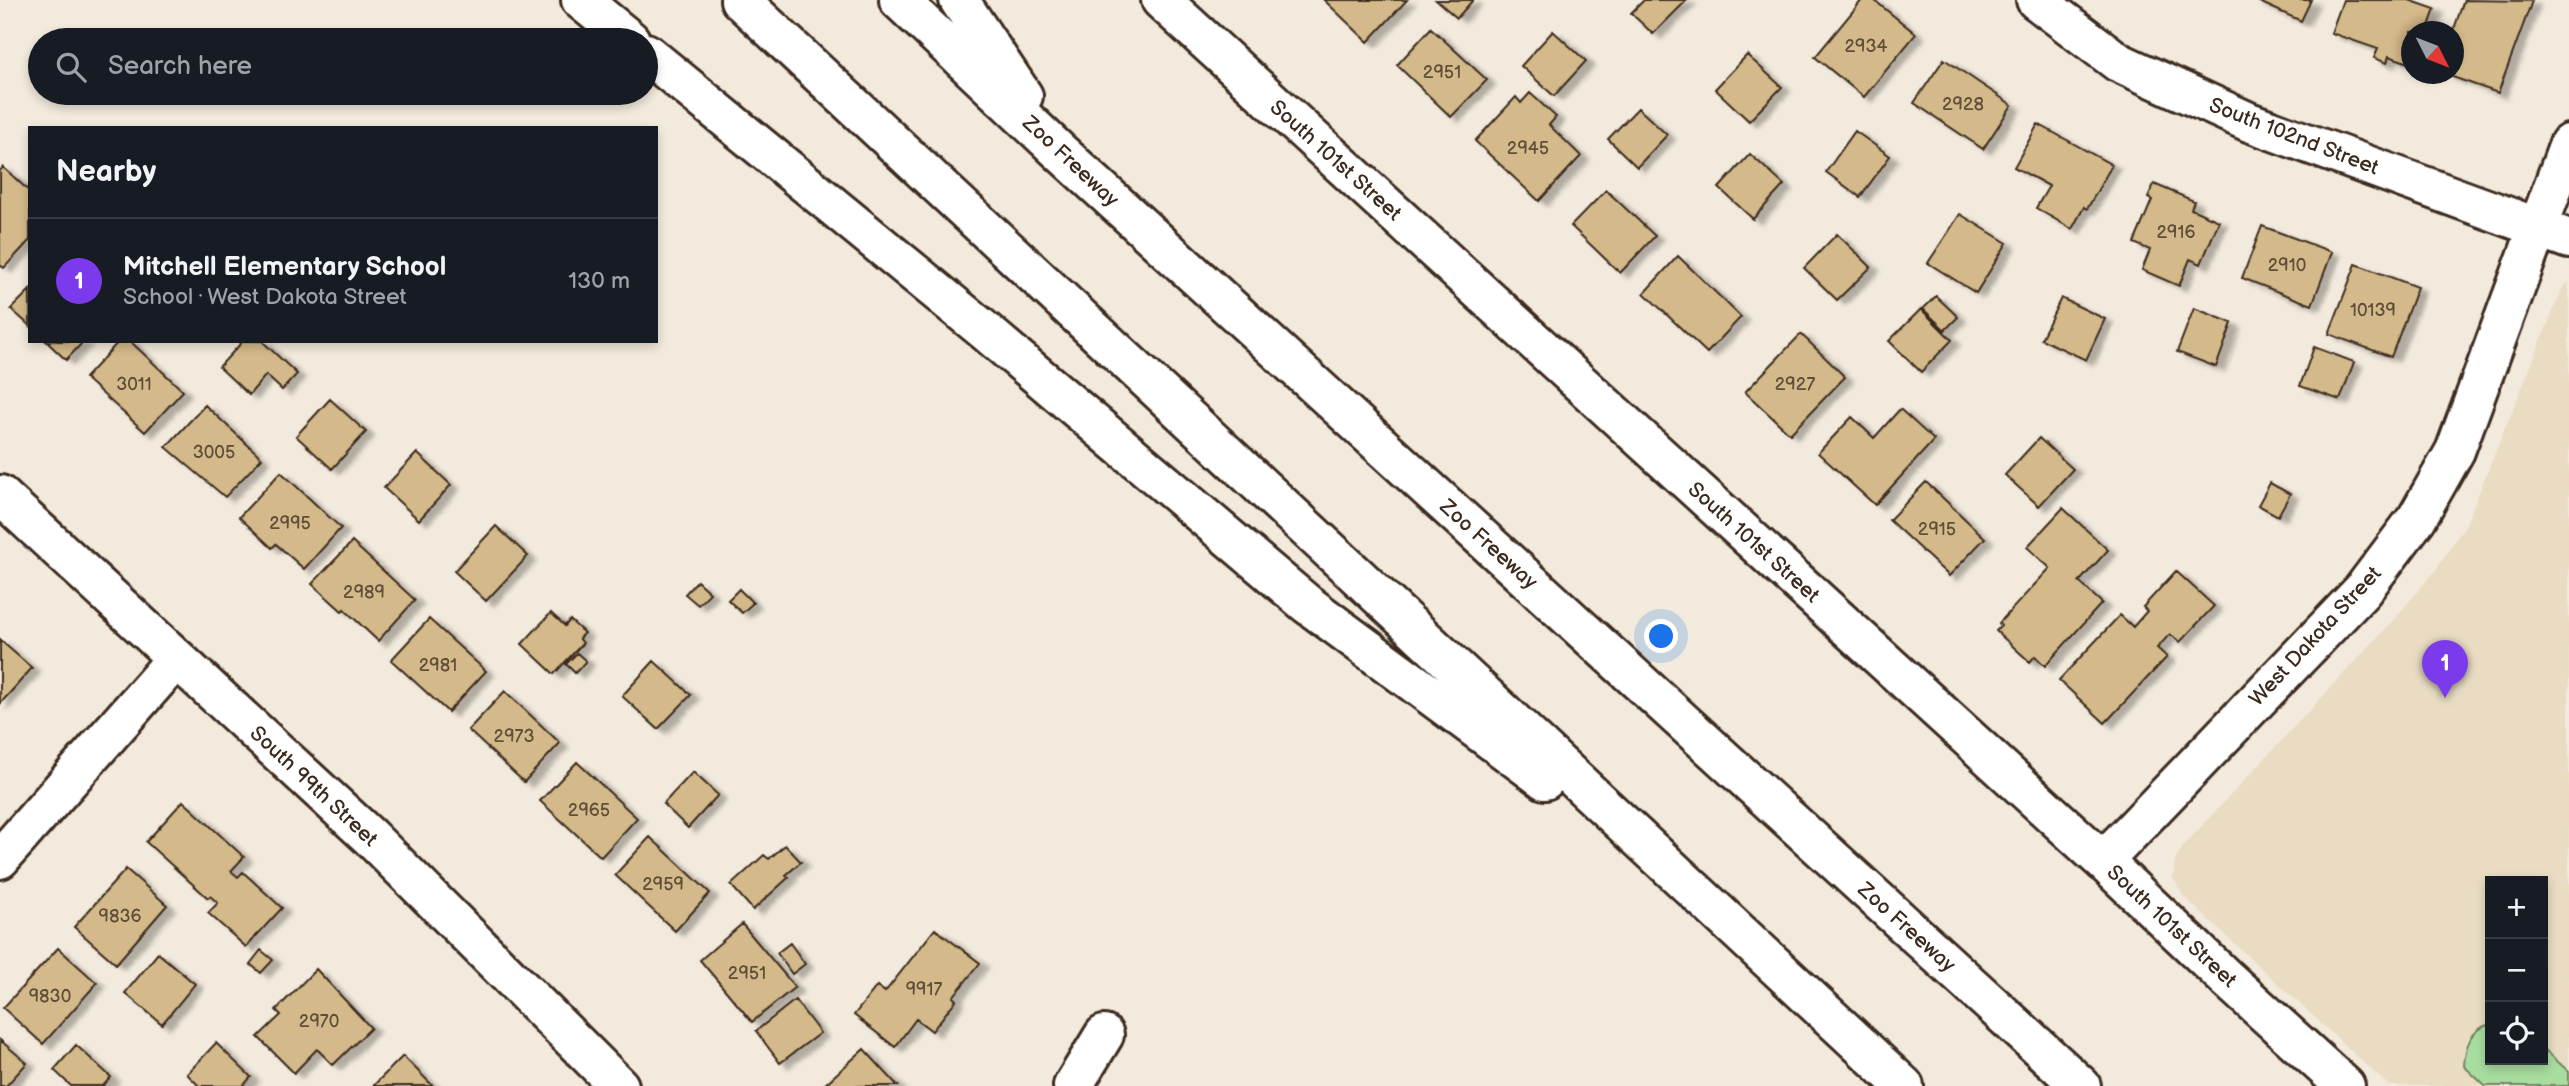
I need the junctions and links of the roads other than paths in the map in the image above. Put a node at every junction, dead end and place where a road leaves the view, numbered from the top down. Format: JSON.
{"nodes":[{"id":1,"x":581,"y":0,"type":"edge"},
{"id":2,"x":740,"y":0,"type":"edge"},
{"id":3,"x":899,"y":0,"type":"edge"},
{"id":4,"x":959,"y":0,"type":"edge"},
{"id":5,"x":1161,"y":0,"type":"edge"},
{"id":6,"x":2036,"y":0,"type":"edge"},
{"id":7,"x":615,"y":28,"type":"edge"},
{"id":8,"x":658,"y":63,"type":"edge"},
{"id":9,"x":2569,"y":144,"type":"edge"},
{"id":10,"x":1059,"y":151,"type":"junction"},
{"id":11,"x":2553,"y":233,"type":"edge"},
{"id":12,"x":0,"y":495,"type":"edge"},
{"id":13,"x":176,"y":659,"type":"junction"},
{"id":14,"x":0,"y":859,"type":"edge"},
{"id":15,"x":2103,"y":861,"type":"junction"},
{"id":16,"x":1693,"y":889,"type":"junction"},
{"id":17,"x":1104,"y":1035,"type":"dead end"},
{"id":18,"x":613,"y":1084,"type":"edge"},
{"id":19,"x":1073,"y":1086,"type":"edge"},
{"id":20,"x":1904,"y":1086,"type":"edge"},
{"id":21,"x":2081,"y":1086,"type":"edge"},
{"id":22,"x":2345,"y":1086,"type":"edge"}],
"edges":[{"from":1,"to":7,"type":"main road"},
{"from":2,"to":16,"type":"main road"},
{"from":3,"to":10,"type":"main road","name":"Zoo Freeway"},
{"from":4,"to":10,"type":"main road"},
{"from":5,"to":15,"type":"main road","name":"South 101st Street"},
{"from":6,"to":11,"type":"main road","name":"South 102nd Street"},
{"from":8,"to":16,"type":"main road"},
{"from":9,"to":11,"type":"main road","name":"West Dakota Street"},
{"from":10,"to":21,"type":"main road","name":"Zoo Freeway"},
{"from":11,"to":15,"type":"main road","name":"West Dakota Street"},
{"from":12,"to":13,"type":"main road","name":"South 99th Street"},
{"from":13,"to":14,"type":"main road"},
{"from":13,"to":18,"type":"main road","name":"South 99th Street"},
{"from":15,"to":22,"type":"main road","name":"South 101st Street"},
{"from":16,"to":20,"type":"main road"},
{"from":17,"to":19,"type":"main road"}]}
